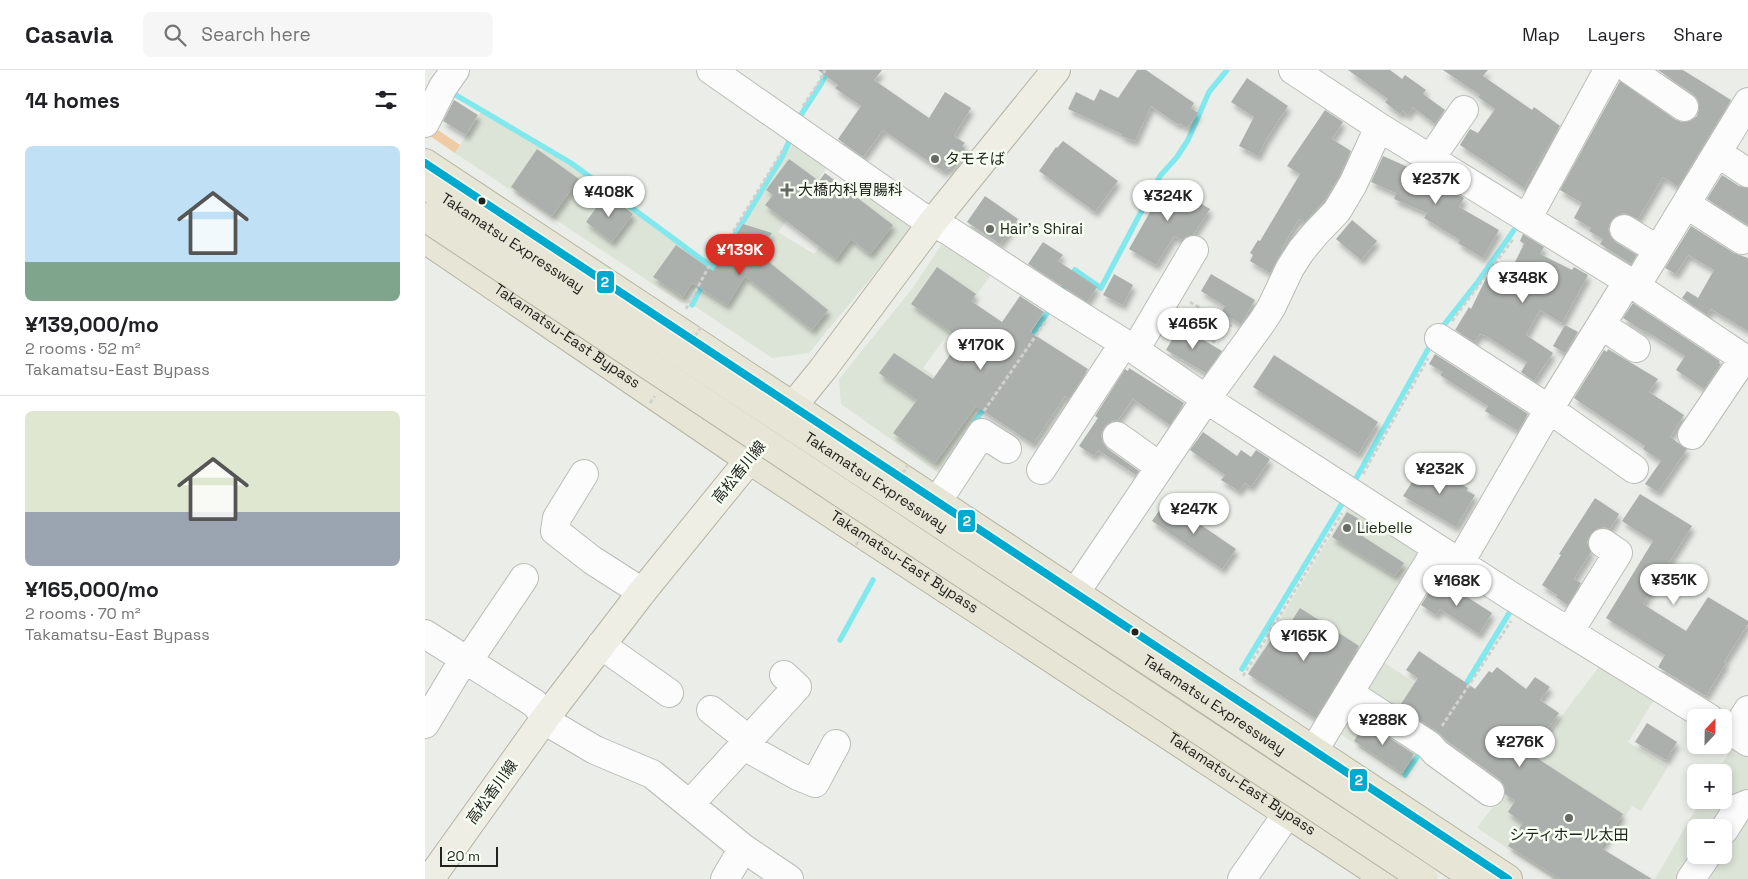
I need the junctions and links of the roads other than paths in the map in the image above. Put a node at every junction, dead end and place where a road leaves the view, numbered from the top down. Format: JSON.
{"nodes":[{"id":1,"x":455,"y":70,"type":"edge"},
{"id":2,"x":711,"y":70,"type":"edge"},
{"id":3,"x":1056,"y":70,"type":"edge"},
{"id":4,"x":1293,"y":70,"type":"edge"},
{"id":5,"x":1608,"y":70,"type":"edge"},
{"id":6,"x":1630,"y":70,"type":"edge"},
{"id":7,"x":1748,"y":102,"type":"edge"},
{"id":8,"x":1684,"y":107,"type":"dead end"},
{"id":9,"x":1464,"y":110,"type":"dead end"},
{"id":10,"x":425,"y":123,"type":"edge"},
{"id":11,"x":1379,"y":127,"type":"junction"},
{"id":12,"x":1717,"y":152,"type":"junction"},
{"id":13,"x":1431,"y":159,"type":"junction"},
{"id":14,"x":425,"y":163,"type":"edge"},
{"id":15,"x":1748,"y":173,"type":"edge"},
{"id":16,"x":425,"y":185,"type":"edge"},
{"id":17,"x":1686,"y":204,"type":"junction"},
{"id":18,"x":425,"y":216,"type":"edge"},
{"id":19,"x":1527,"y":219,"type":"junction"},
{"id":20,"x":932,"y":223,"type":"junction"},
{"id":21,"x":1624,"y":229,"type":"dead end"},
{"id":22,"x":425,"y":239,"type":"edge"},
{"id":23,"x":1742,"y":240,"type":"dead end"},
{"id":24,"x":1194,"y":250,"type":"dead end"},
{"id":25,"x":1658,"y":250,"type":"junction"},
{"id":26,"x":1632,"y":283,"type":"junction"},
{"id":27,"x":1601,"y":324,"type":"junction"},
{"id":28,"x":1439,"y":338,"type":"road end"},
{"id":29,"x":1130,"y":346,"type":"junction"},
{"id":30,"x":1636,"y":348,"type":"dead end"},
{"id":31,"x":1746,"y":360,"type":"edge"},
{"id":32,"x":1206,"y":399,"type":"junction"},
{"id":33,"x":793,"y":406,"type":"junction"},
{"id":34,"x":1549,"y":409,"type":"junction"},
{"id":35,"x":1692,"y":435,"type":"dead end"},
{"id":36,"x":1117,"y":436,"type":"dead end"},
{"id":37,"x":1007,"y":449,"type":"dead end"},
{"id":38,"x":749,"y":459,"type":"junction"},
{"id":39,"x":1159,"y":466,"type":"junction"},
{"id":40,"x":1633,"y":469,"type":"dead end"},
{"id":41,"x":1041,"y":470,"type":"dead end"},
{"id":42,"x":585,"y":474,"type":"dead end"},
{"id":43,"x":937,"y":502,"type":"junction"},
{"id":44,"x":1603,"y":543,"type":"dead end"},
{"id":45,"x":1437,"y":549,"type":"junction"},
{"id":46,"x":1459,"y":564,"type":"junction"},
{"id":47,"x":524,"y":578,"type":"dead end"},
{"id":48,"x":642,"y":592,"type":"junction"},
{"id":49,"x":1075,"y":593,"type":"junction"},
{"id":50,"x":1569,"y":632,"type":"junction"},
{"id":51,"x":425,"y":634,"type":"edge"},
{"id":52,"x":601,"y":644,"type":"junction"},
{"id":53,"x":466,"y":660,"type":"junction"},
{"id":54,"x":784,"y":675,"type":"dead end"},
{"id":55,"x":669,"y":692,"type":"dead end"},
{"id":56,"x":1349,"y":693,"type":"junction"},
{"id":57,"x":1694,"y":709,"type":"edge"},
{"id":58,"x":711,"y":710,"type":"dead end"},
{"id":59,"x":546,"y":717,"type":"junction"},
{"id":60,"x":425,"y":724,"type":"edge"},
{"id":61,"x":749,"y":740,"type":"junction"},
{"id":62,"x":836,"y":744,"type":"dead end"},
{"id":63,"x":1314,"y":750,"type":"junction"},
{"id":64,"x":1490,"y":792,"type":"dead end"},
{"id":65,"x":690,"y":804,"type":"junction"},
{"id":66,"x":1748,"y":804,"type":"edge"},
{"id":67,"x":1287,"y":814,"type":"junction"},
{"id":68,"x":1731,"y":819,"type":"edge"},
{"id":69,"x":743,"y":848,"type":"junction"},
{"id":70,"x":1701,"y":864,"type":"edge"},
{"id":71,"x":430,"y":879,"type":"edge"},
{"id":72,"x":725,"y":879,"type":"edge"},
{"id":73,"x":789,"y":879,"type":"edge"},
{"id":74,"x":1242,"y":879,"type":"edge"},
{"id":75,"x":1387,"y":879,"type":"edge"},
{"id":76,"x":1423,"y":879,"type":"edge"},
{"id":77,"x":1476,"y":879,"type":"edge"},
{"id":78,"x":1508,"y":879,"type":"edge"},
{"id":79,"x":1691,"y":879,"type":"edge"}],
"edges":[{"from":1,"to":10,"type":"street"},
{"from":2,"to":20,"type":"street"},
{"from":3,"to":20,"type":"main road","name":"高松香川線"},
{"from":4,"to":11,"type":"street"},
{"from":5,"to":19,"type":"street"},
{"from":6,"to":8,"type":"street"},
{"from":7,"to":12,"type":"street"},
{"from":9,"to":13,"type":"street"},
{"from":11,"to":13,"type":"street"},
{"from":11,"to":32,"type":"street"},
{"from":12,"to":15,"type":"street"},
{"from":12,"to":17,"type":"street"},
{"from":13,"to":19,"type":"street"},
{"from":14,"to":33,"type":"highway"},
{"from":16,"to":77,"type":"highway","name":"Takamatsu Expressway","bridge":true},
{"from":17,"to":23,"type":"street"},
{"from":17,"to":25,"type":"street"},
{"from":18,"to":76,"type":"highway","name":"Takamatsu Expressway","bridge":true},
{"from":19,"to":26,"type":"street"},
{"from":20,"to":29,"type":"street"},
{"from":20,"to":33,"type":"main road","name":"高松香川線"},
{"from":21,"to":25,"type":"street"},
{"from":22,"to":38,"type":"highway","name":"Takamatsu-East Bypass"},
{"from":24,"to":29,"type":"street"},
{"from":25,"to":26,"type":"street"},
{"from":26,"to":27,"type":"street"},
{"from":26,"to":31,"type":"street"},
{"from":27,"to":30,"type":"street"},
{"from":27,"to":34,"type":"street"},
{"from":28,"to":34,"type":"street"},
{"from":29,"to":32,"type":"street"},
{"from":29,"to":41,"type":"street"},
{"from":31,"to":35,"type":"street"},
{"from":32,"to":39,"type":"street"},
{"from":32,"to":45,"type":"street"},
{"from":33,"to":38,"type":"main road","name":"高松香川線"},
{"from":33,"to":43,"type":"highway"},
{"from":34,"to":40,"type":"street"},
{"from":34,"to":46,"type":"street"},
{"from":36,"to":39,"type":"street"},
{"from":37,"to":43,"type":"street"},
{"from":38,"to":48,"type":"main road","name":"高松香川線"},
{"from":38,"to":67,"type":"highway","name":"Takamatsu-East Bypass"},
{"from":39,"to":49,"type":"street"},
{"from":42,"to":48,"type":"street"},
{"from":43,"to":49,"type":"highway"},
{"from":44,"to":50,"type":"street"},
{"from":45,"to":46,"type":"street"},
{"from":45,"to":56,"type":"street"},
{"from":46,"to":50,"type":"street"},
{"from":47,"to":53,"type":"street"},
{"from":48,"to":52,"type":"main road","name":"高松香川線"},
{"from":49,"to":63,"type":"highway"},
{"from":50,"to":57,"type":"street"},
{"from":51,"to":53,"type":"street"},
{"from":52,"to":55,"type":"street"},
{"from":52,"to":59,"type":"main road","name":"高松香川線"},
{"from":53,"to":59,"type":"street"},
{"from":53,"to":60,"type":"street"},
{"from":54,"to":61,"type":"street"},
{"from":56,"to":63,"type":"street"},
{"from":56,"to":64,"type":"street"},
{"from":58,"to":61,"type":"street"},
{"from":59,"to":65,"type":"street"},
{"from":59,"to":71,"type":"main road","name":"高松香川線"},
{"from":61,"to":62,"type":"street"},
{"from":61,"to":65,"type":"street"},
{"from":63,"to":78,"type":"highway"},
{"from":65,"to":69,"type":"street"},
{"from":66,"to":68,"type":"street"},
{"from":67,"to":74,"type":"street"},
{"from":67,"to":75,"type":"highway","name":"Takamatsu-East Bypass"},
{"from":69,"to":72,"type":"street"},
{"from":69,"to":73,"type":"street"},
{"from":70,"to":79,"type":"street"}]}
